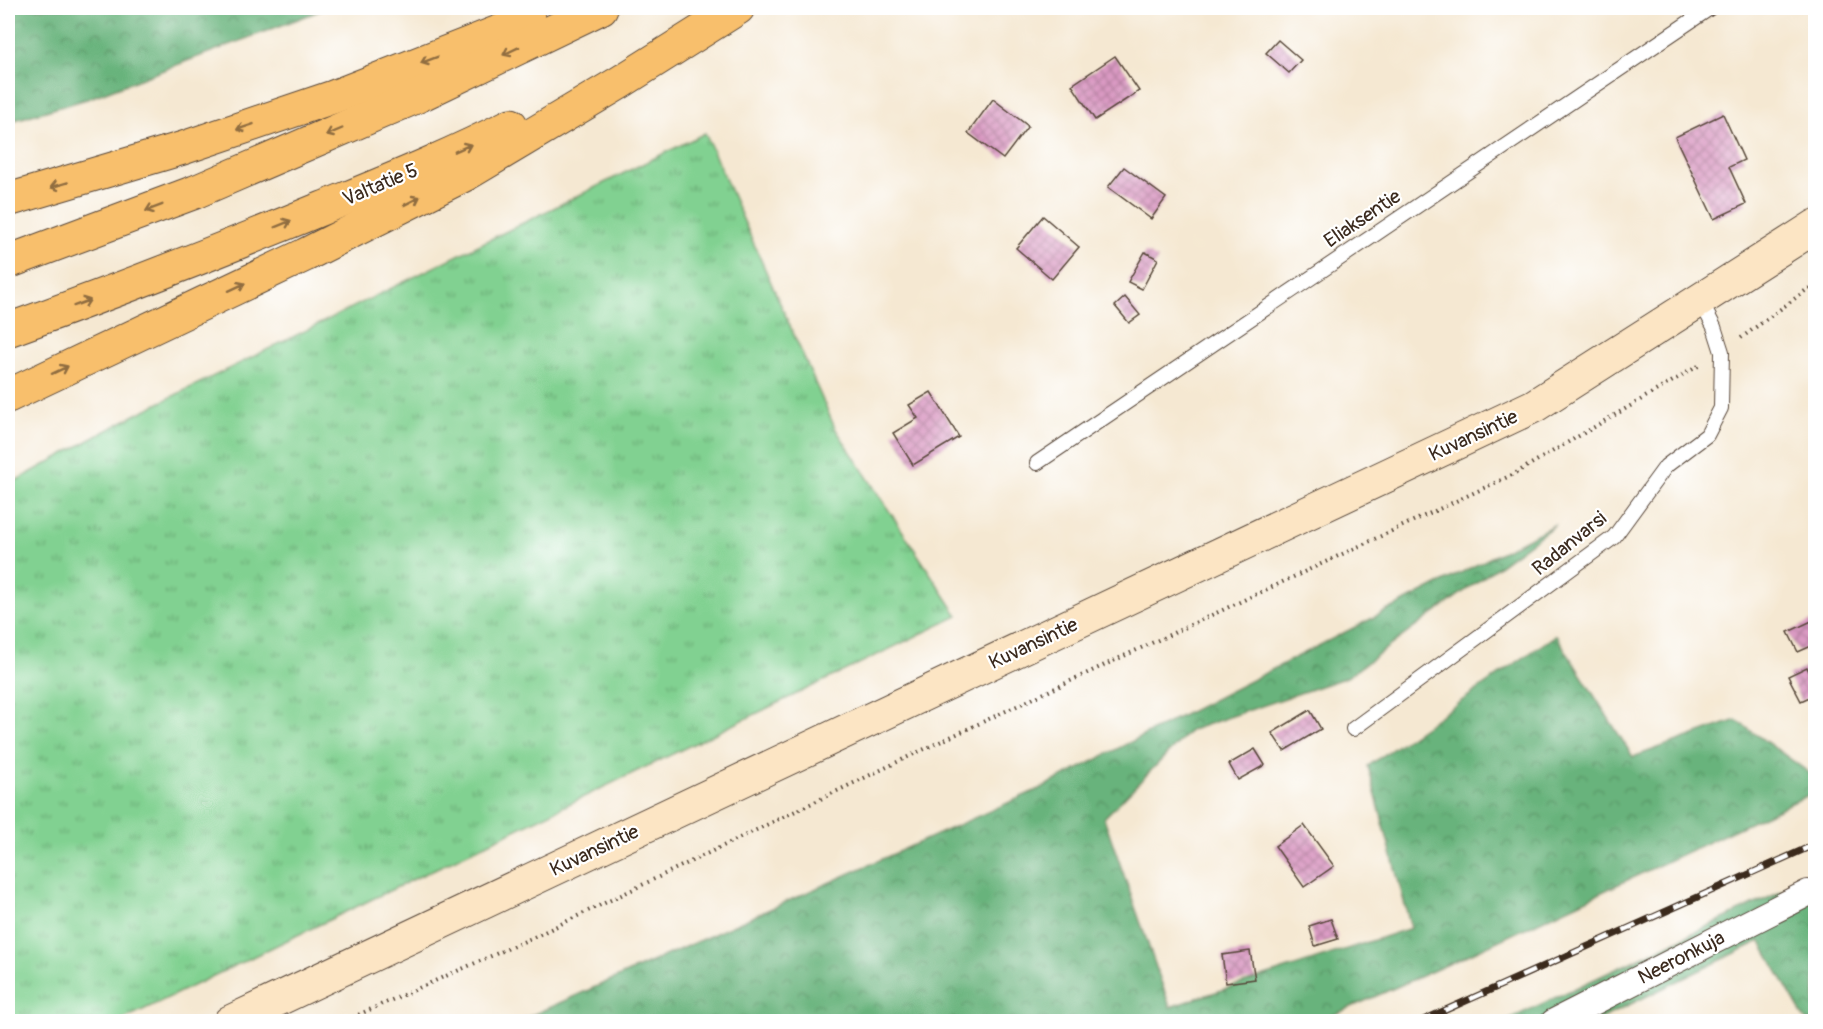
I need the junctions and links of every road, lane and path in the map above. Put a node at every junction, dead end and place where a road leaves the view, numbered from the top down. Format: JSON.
{"nodes":[{"id":1,"x":561,"y":8,"type":"edge"},
{"id":2,"x":601,"y":8,"type":"edge"},
{"id":3,"x":738,"y":8,"type":"edge"},
{"id":4,"x":1710,"y":8,"type":"edge"},
{"id":5,"x":8,"y":200,"type":"edge"},
{"id":6,"x":1815,"y":226,"type":"edge"},
{"id":7,"x":8,"y":262,"type":"edge"},
{"id":8,"x":1815,"y":283,"type":"edge"},
{"id":9,"x":1700,"y":300,"type":"junction"},
{"id":10,"x":8,"y":330,"type":"edge"},
{"id":11,"x":1722,"y":352,"type":"junction"},
{"id":12,"x":8,"y":396,"type":"edge"},
{"id":13,"x":1037,"y":463,"type":"dead end"},
{"id":14,"x":1353,"y":729,"type":"dead end"},
{"id":15,"x":1808,"y":893,"type":"dead end"},
{"id":16,"x":230,"y":1022,"type":"edge"},
{"id":17,"x":342,"y":1022,"type":"edge"},
{"id":18,"x":1554,"y":1022,"type":"edge"}],
"edges":[{"from":1,"to":5,"type":"highway","one_way":true},
{"from":2,"to":7,"type":"highway","one_way":true},
{"from":10,"to":3,"type":"highway","name":"Valtatie 5","one_way":true},
{"from":12,"to":3,"type":"highway","one_way":true},
{"from":4,"to":13,"type":"lane","name":"Eliaksentie"},
{"from":6,"to":9,"type":"street","name":"Kuvansintie"},
{"from":8,"to":11,"type":"path"},
{"from":9,"to":11,"type":"lane","name":"Radanvarsi"},
{"from":9,"to":16,"type":"street","name":"Kuvansintie"},
{"from":11,"to":14,"type":"lane","name":"Radanvarsi"},
{"from":11,"to":17,"type":"path"},
{"from":15,"to":18,"type":"street","name":"Neeronkuja"}]}
